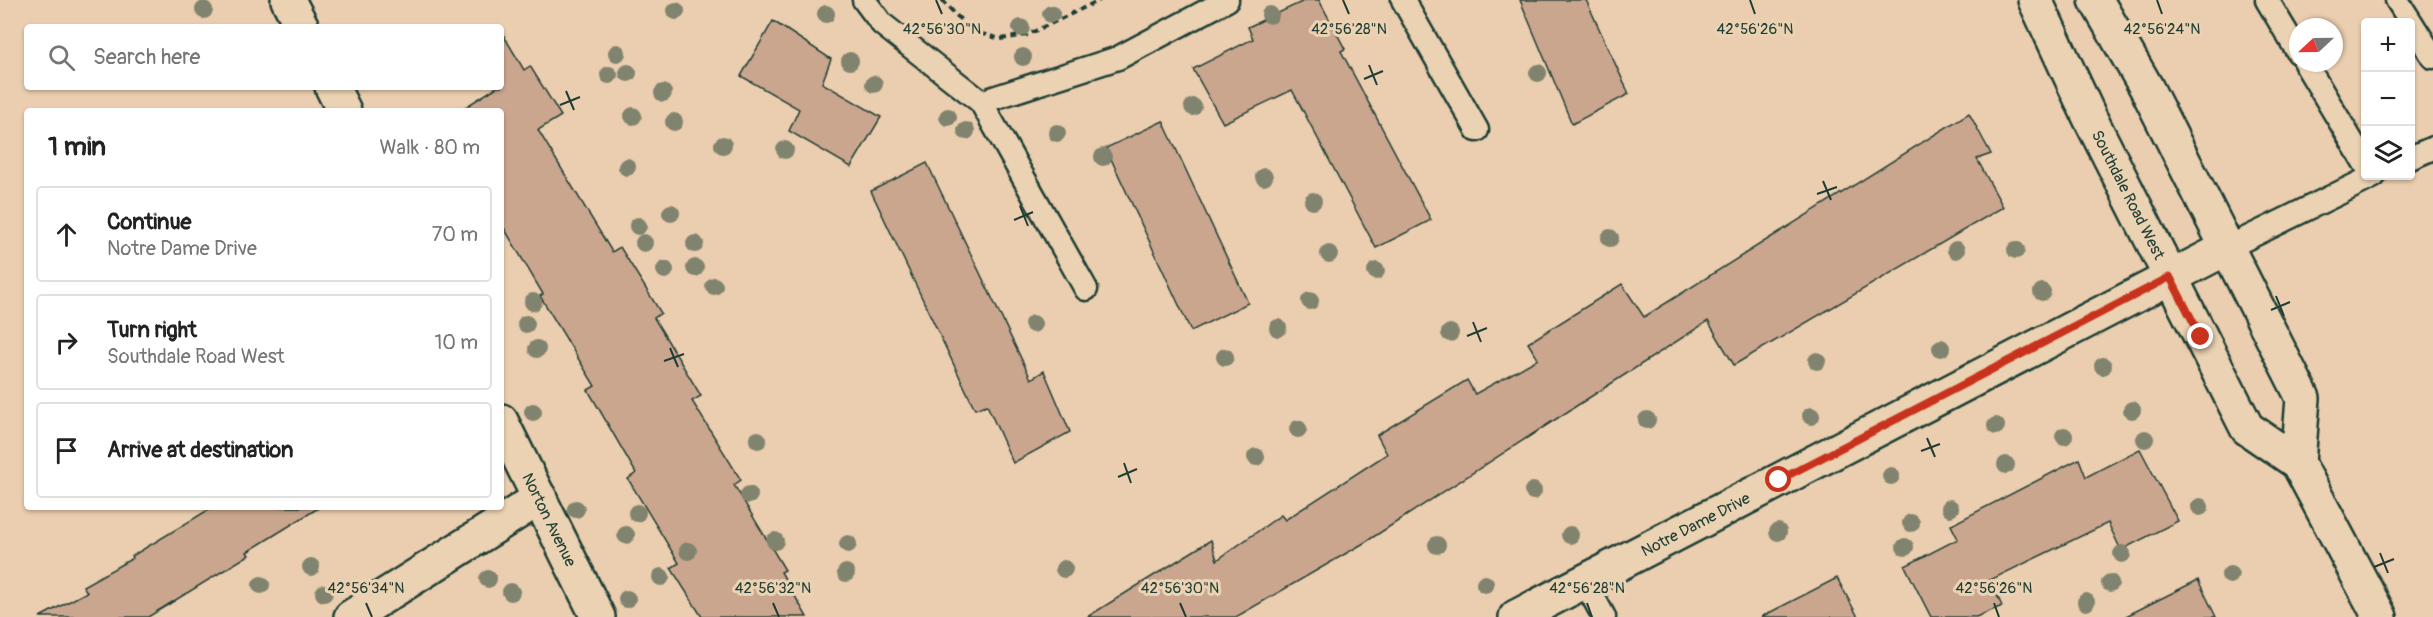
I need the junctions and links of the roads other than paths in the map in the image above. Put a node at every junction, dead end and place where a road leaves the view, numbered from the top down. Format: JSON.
{"nodes":[{"id":1,"x":288,"y":0,"type":"edge"},
{"id":2,"x":864,"y":0,"type":"edge"},
{"id":3,"x":1227,"y":0,"type":"edge"},
{"id":4,"x":1402,"y":0,"type":"edge"},
{"id":5,"x":2034,"y":0,"type":"edge"},
{"id":6,"x":2096,"y":0,"type":"edge"},
{"id":7,"x":2267,"y":0,"type":"edge"},
{"id":8,"x":2397,"y":0,"type":"edge"},
{"id":9,"x":300,"y":24,"type":"edge"},
{"id":10,"x":2289,"y":37,"type":"edge"},
{"id":11,"x":2433,"y":57,"type":"edge"},
{"id":12,"x":2310,"y":72,"type":"edge"},
{"id":13,"x":334,"y":90,"type":"edge"},
{"id":14,"x":981,"y":102,"type":"junction"},
{"id":15,"x":342,"y":108,"type":"edge"},
{"id":16,"x":1477,"y":130,"type":"dead end"},
{"id":17,"x":2433,"y":148,"type":"edge"},
{"id":18,"x":2415,"y":156,"type":"edge"},
{"id":19,"x":2361,"y":157,"type":"edge"},
{"id":20,"x":2364,"y":180,"type":"edge"},
{"id":21,"x":2227,"y":248,"type":"junction"},
{"id":22,"x":2170,"y":277,"type":"junction"},
{"id":23,"x":1086,"y":289,"type":"dead end"},
{"id":24,"x":504,"y":427,"type":"edge"},
{"id":25,"x":2298,"y":463,"type":"junction"},
{"id":26,"x":540,"y":498,"type":"junction"},
{"id":27,"x":1584,"y":580,"type":"junction"},
{"id":28,"x":351,"y":617,"type":"edge"},
{"id":29,"x":598,"y":617,"type":"edge"},
{"id":30,"x":1516,"y":617,"type":"edge"},
{"id":31,"x":1604,"y":617,"type":"edge"},
{"id":32,"x":2380,"y":617,"type":"edge"}],
"edges":[{"from":1,"to":9,"type":"street"},
{"from":2,"to":14,"type":"lane"},
{"from":3,"to":14,"type":"lane"},
{"from":4,"to":16,"type":"lane"},
{"from":5,"to":22,"type":"street","name":"Southdale Road West"},
{"from":6,"to":21,"type":"street"},
{"from":7,"to":10,"type":"lane"},
{"from":8,"to":11,"type":"lane"},
{"from":12,"to":19,"type":"lane"},
{"from":13,"to":15,"type":"street"},
{"from":14,"to":23,"type":"lane"},
{"from":17,"to":18,"type":"lane"},
{"from":20,"to":21,"type":"lane"},
{"from":21,"to":22,"type":"street","name":"Notre Dame Drive"},
{"from":21,"to":25,"type":"street"},
{"from":22,"to":25,"type":"street","name":"Southdale Road West"},
{"from":22,"to":27,"type":"street","name":"Notre Dame Drive"},
{"from":24,"to":26,"type":"street","name":"Norton Avenue"},
{"from":25,"to":32,"type":"street","name":"Southdale Road West"},
{"from":26,"to":28,"type":"street"},
{"from":26,"to":29,"type":"street","name":"Norton Avenue"},
{"from":27,"to":30,"type":"street","name":"Notre Dame Drive"},
{"from":27,"to":31,"type":"lane"}]}
